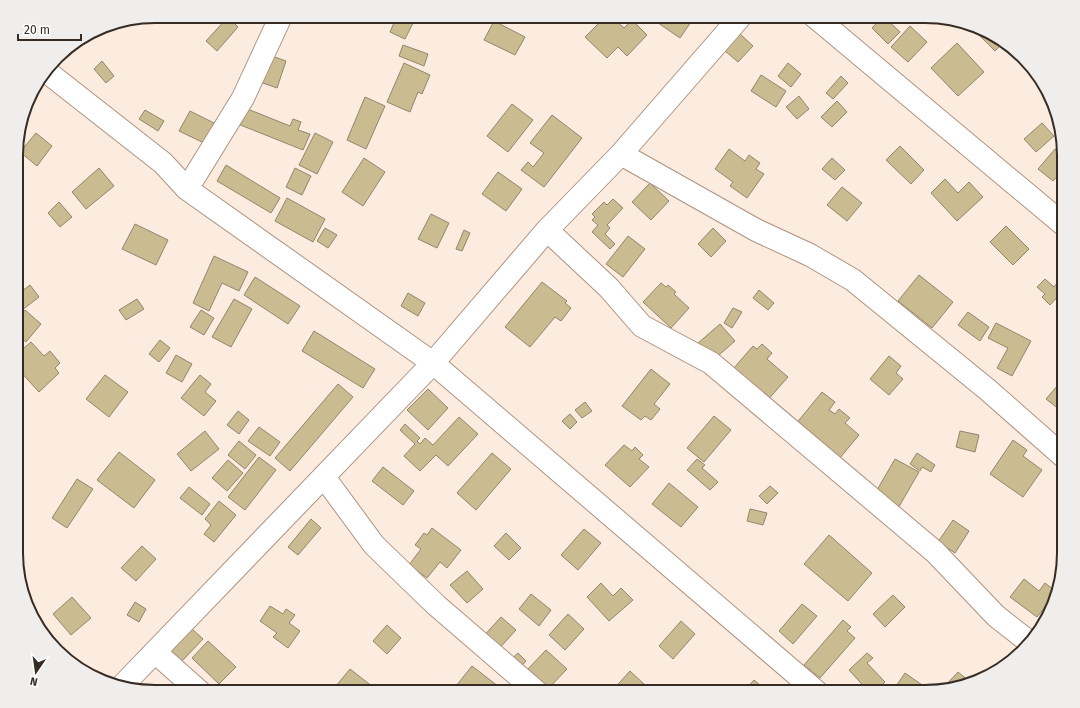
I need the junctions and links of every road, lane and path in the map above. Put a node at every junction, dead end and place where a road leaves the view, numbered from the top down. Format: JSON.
{"nodes":[{"id":1,"x":278,"y":23,"type":"edge"},
{"id":2,"x":735,"y":23,"type":"edge"},
{"id":3,"x":822,"y":23,"type":"edge"},
{"id":4,"x":50,"y":75,"type":"edge"},
{"id":5,"x":621,"y":154,"type":"junction"},
{"id":6,"x":187,"y":189,"type":"junction"},
{"id":7,"x":1057,"y":219,"type":"edge"},
{"id":8,"x":547,"y":230,"type":"junction"},
{"id":9,"x":433,"y":363,"type":"junction"},
{"id":10,"x":1057,"y":451,"type":"edge"},
{"id":11,"x":324,"y":477,"type":"junction"},
{"id":12,"x":1025,"y":639,"type":"edge"},
{"id":13,"x":155,"y":652,"type":"junction"},
{"id":14,"x":127,"y":681,"type":"edge"},
{"id":15,"x":192,"y":685,"type":"edge"},
{"id":16,"x":529,"y":685,"type":"edge"},
{"id":17,"x":809,"y":685,"type":"edge"}],
"edges":[{"from":1,"to":6,"type":"street"},
{"from":2,"to":5,"type":"street"},
{"from":3,"to":7,"type":"street"},
{"from":4,"to":6,"type":"street"},
{"from":5,"to":8,"type":"street"},
{"from":5,"to":10,"type":"street"},
{"from":6,"to":9,"type":"street"},
{"from":8,"to":9,"type":"street"},
{"from":8,"to":12,"type":"street"},
{"from":9,"to":11,"type":"street"},
{"from":9,"to":17,"type":"street"},
{"from":11,"to":13,"type":"street"},
{"from":11,"to":16,"type":"street"},
{"from":13,"to":14,"type":"street"},
{"from":13,"to":15,"type":"street"}]}
